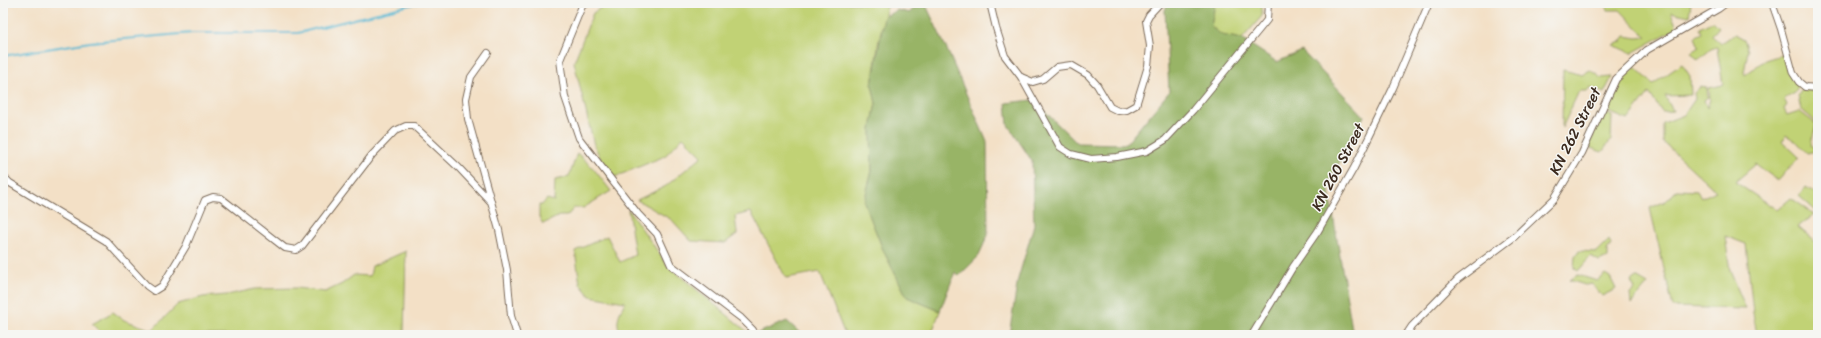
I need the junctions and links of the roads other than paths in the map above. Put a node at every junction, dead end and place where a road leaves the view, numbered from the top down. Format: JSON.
{"nodes":[{"id":1,"x":586,"y":3,"type":"edge"},
{"id":2,"x":990,"y":3,"type":"edge"},
{"id":3,"x":1160,"y":3,"type":"edge"},
{"id":4,"x":1268,"y":3,"type":"edge"},
{"id":5,"x":1429,"y":3,"type":"edge"},
{"id":6,"x":1726,"y":3,"type":"edge"},
{"id":7,"x":1772,"y":3,"type":"edge"},
{"id":8,"x":488,"y":53,"type":"dead end"},
{"id":9,"x":1021,"y":76,"type":"junction"},
{"id":10,"x":1818,"y":88,"type":"edge"},
{"id":11,"x":3,"y":176,"type":"edge"},
{"id":12,"x":491,"y":202,"type":"junction"},
{"id":13,"x":517,"y":335,"type":"edge"},
{"id":14,"x":753,"y":335,"type":"edge"},
{"id":15,"x":1252,"y":335,"type":"edge"},
{"id":16,"x":1406,"y":335,"type":"edge"}],
"edges":[{"from":1,"to":14,"type":"street"},
{"from":2,"to":9,"type":"street"},
{"from":3,"to":9,"type":"street"},
{"from":4,"to":9,"type":"street"},
{"from":5,"to":15,"type":"street","name":"KN 260 Street"},
{"from":6,"to":16,"type":"street","name":"KN 262 Street"},
{"from":7,"to":10,"type":"street"},
{"from":8,"to":12,"type":"street"},
{"from":11,"to":12,"type":"street"},
{"from":12,"to":13,"type":"street"}]}
